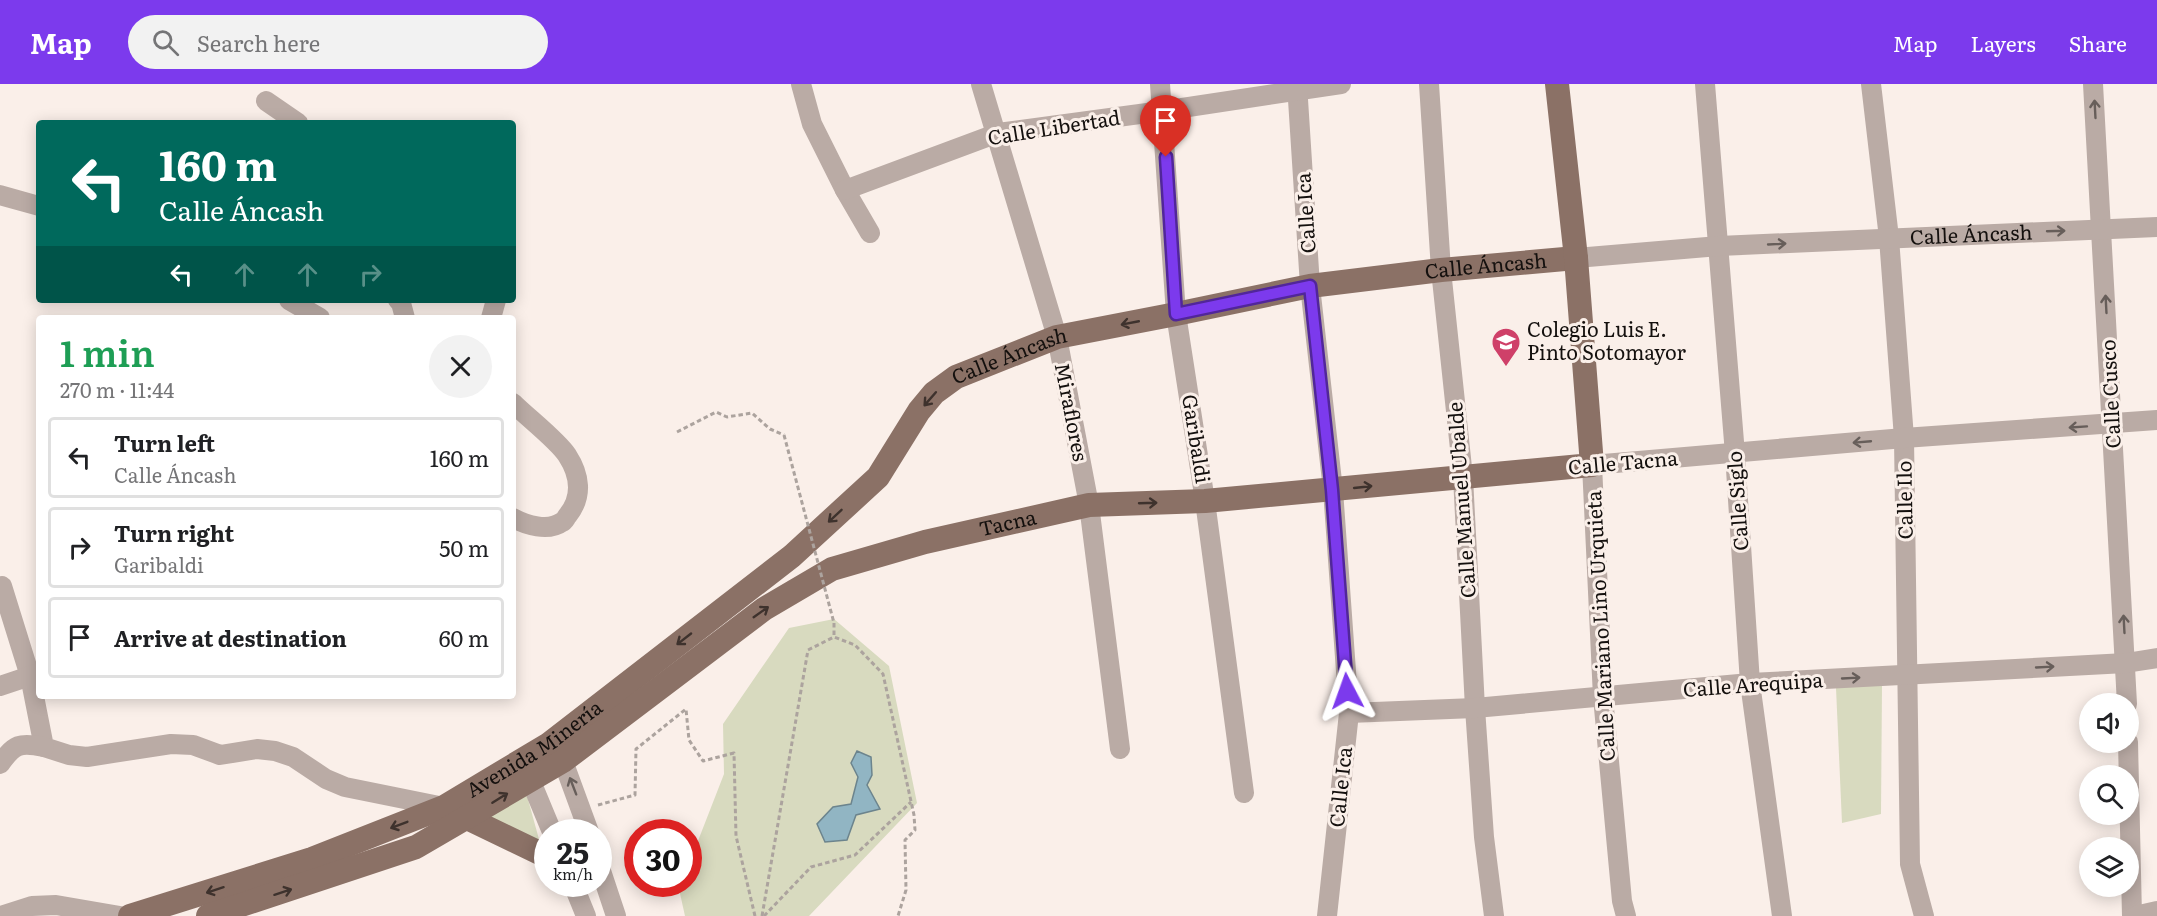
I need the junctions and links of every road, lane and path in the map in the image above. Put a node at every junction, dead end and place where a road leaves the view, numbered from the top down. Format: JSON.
{"nodes":[{"id":1,"x":801,"y":84,"type":"edge"},
{"id":2,"x":981,"y":84,"type":"edge"},
{"id":3,"x":1160,"y":84,"type":"edge"},
{"id":4,"x":1341,"y":84,"type":"edge"},
{"id":5,"x":1429,"y":84,"type":"edge"},
{"id":6,"x":1557,"y":84,"type":"edge"},
{"id":7,"x":1705,"y":84,"type":"edge"},
{"id":8,"x":1870,"y":84,"type":"edge"},
{"id":9,"x":2093,"y":84,"type":"edge"},
{"id":10,"x":1297,"y":88,"type":"edge"},
{"id":11,"x":266,"y":101,"type":"dead end"},
{"id":12,"x":1162,"y":111,"type":"junction"},
{"id":13,"x":294,"y":120,"type":"edge"},
{"id":14,"x":998,"y":133,"type":"junction"},
{"id":15,"x":845,"y":190,"type":"junction"},
{"id":16,"x":0,"y":195,"type":"edge"},
{"id":17,"x":36,"y":205,"type":"edge"},
{"id":18,"x":2157,"y":227,"type":"edge"},
{"id":19,"x":2102,"y":230,"type":"junction"},
{"id":20,"x":870,"y":233,"type":"dead end"},
{"id":21,"x":1889,"y":238,"type":"junction"},
{"id":22,"x":1719,"y":246,"type":"junction"},
{"id":23,"x":1576,"y":258,"type":"junction"},
{"id":24,"x":1441,"y":270,"type":"junction"},
{"id":25,"x":1310,"y":286,"type":"junction"},
{"id":26,"x":294,"y":303,"type":"edge"},
{"id":27,"x":1176,"y":314,"type":"junction"},
{"id":28,"x":315,"y":315,"type":"edge"},
{"id":29,"x":1057,"y":337,"type":"junction"},
{"id":30,"x":516,"y":406,"type":"edge"},
{"id":31,"x":2157,"y":420,"type":"edge"},
{"id":32,"x":2113,"y":424,"type":"junction"},
{"id":33,"x":677,"y":432,"type":"dead end"},
{"id":34,"x":1904,"y":438,"type":"junction"},
{"id":35,"x":1735,"y":454,"type":"junction"},
{"id":36,"x":1592,"y":465,"type":"junction"},
{"id":37,"x":878,"y":477,"type":"joint"},
{"id":38,"x":1463,"y":477,"type":"junction"},
{"id":39,"x":1332,"y":490,"type":"junction"},
{"id":40,"x":1205,"y":501,"type":"junction"},
{"id":41,"x":1089,"y":505,"type":"junction"},
{"id":42,"x":516,"y":520,"type":"edge"},
{"id":43,"x":925,"y":542,"type":"joint"},
{"id":44,"x":2,"y":586,"type":"dead end"},
{"id":45,"x":834,"y":637,"type":"junction"},
{"id":46,"x":2157,"y":658,"type":"edge"},
{"id":47,"x":2126,"y":663,"type":"junction"},
{"id":48,"x":34,"y":675,"type":"edge"},
{"id":49,"x":1908,"y":675,"type":"junction"},
{"id":50,"x":1750,"y":683,"type":"junction"},
{"id":51,"x":0,"y":686,"type":"edge"},
{"id":52,"x":2127,"y":693,"type":"edge"},
{"id":53,"x":1603,"y":697,"type":"junction"},
{"id":54,"x":37,"y":699,"type":"edge"},
{"id":55,"x":1475,"y":708,"type":"junction"},
{"id":56,"x":1349,"y":714,"type":"junction"},
{"id":57,"x":44,"y":747,"type":"junction"},
{"id":58,"x":1120,"y":749,"type":"dead end"},
{"id":59,"x":556,"y":752,"type":"junction"},
{"id":60,"x":2128,"y":753,"type":"edge"},
{"id":61,"x":0,"y":764,"type":"edge"},
{"id":62,"x":524,"y":771,"type":"junction"},
{"id":63,"x":1244,"y":793,"type":"dead end"},
{"id":64,"x":911,"y":802,"type":"junction"},
{"id":65,"x":444,"y":807,"type":"junction"},
{"id":66,"x":582,"y":809,"type":"junction"},
{"id":67,"x":467,"y":818,"type":"junction"},
{"id":68,"x":546,"y":819,"type":"edge"},
{"id":69,"x":585,"y":819,"type":"edge"},
{"id":70,"x":534,"y":850,"type":"edge"},
{"id":71,"x":578,"y":897,"type":"edge"},
{"id":72,"x":610,"y":897,"type":"edge"},
{"id":73,"x":2157,"y":911,"type":"edge"},
{"id":74,"x":1,"y":916,"type":"edge"},
{"id":75,"x":120,"y":916,"type":"edge"},
{"id":76,"x":130,"y":916,"type":"edge"},
{"id":77,"x":208,"y":916,"type":"edge"},
{"id":78,"x":586,"y":916,"type":"edge"},
{"id":79,"x":616,"y":916,"type":"edge"},
{"id":80,"x":754,"y":916,"type":"edge"},
{"id":81,"x":763,"y":916,"type":"edge"},
{"id":82,"x":898,"y":916,"type":"edge"},
{"id":83,"x":1328,"y":916,"type":"edge"},
{"id":84,"x":1494,"y":916,"type":"edge"},
{"id":85,"x":1626,"y":916,"type":"edge"},
{"id":86,"x":1782,"y":916,"type":"edge"},
{"id":87,"x":1924,"y":916,"type":"edge"},
{"id":88,"x":2134,"y":916,"type":"edge"}],
"edges":[{"from":1,"to":15,"type":"street"},
{"from":2,"to":14,"type":"street","name":"Miraflores"},
{"from":3,"to":12,"type":"street","name":"Garibaldi"},
{"from":4,"to":10,"type":"street","name":"Calle Libertad"},
{"from":5,"to":24,"type":"street","name":"Calle Manuel Ubalde"},
{"from":6,"to":23,"type":"main road","name":"Calle Mariano Lino Urquieta"},
{"from":7,"to":22,"type":"street","name":"Calle Siglo"},
{"from":8,"to":21,"type":"street","name":"Calle Ilo"},
{"from":19,"to":9,"type":"street","name":"Calle Cusco","one_way":true},
{"from":10,"to":12,"type":"street","name":"Calle Libertad"},
{"from":10,"to":25,"type":"street","name":"Calle Ica"},
{"from":11,"to":13,"type":"street"},
{"from":12,"to":14,"type":"street","name":"Calle Libertad"},
{"from":12,"to":27,"type":"street","name":"Garibaldi"},
{"from":14,"to":15,"type":"street","name":"Calle Libertad"},
{"from":14,"to":29,"type":"street","name":"Miraflores"},
{"from":15,"to":20,"type":"street"},
{"from":16,"to":17,"type":"street"},
{"from":18,"to":19,"type":"street","name":"Calle Áncash"},
{"from":21,"to":19,"type":"street","name":"Calle Áncash","one_way":true},
{"from":32,"to":19,"type":"street","name":"Calle Cusco","one_way":true},
{"from":22,"to":21,"type":"street","name":"Calle Áncash","one_way":true},
{"from":21,"to":34,"type":"street","name":"Calle Ilo"},
{"from":22,"to":23,"type":"street","name":"Calle Áncash"},
{"from":22,"to":35,"type":"street","name":"Calle Siglo"},
{"from":23,"to":24,"type":"main road","name":"Calle Áncash"},
{"from":23,"to":36,"type":"main road","name":"Calle Mariano Lino Urquieta"},
{"from":24,"to":25,"type":"main road","name":"Calle Áncash"},
{"from":24,"to":38,"type":"street","name":"Calle Manuel Ubalde"},
{"from":25,"to":27,"type":"main road","name":"Calle Áncash"},
{"from":25,"to":39,"type":"street","name":"Calle Ica"},
{"from":26,"to":28,"type":"street"},
{"from":27,"to":29,"type":"main road","name":"Calle Áncash","one_way":true},
{"from":27,"to":40,"type":"street","name":"Garibaldi"},
{"from":29,"to":37,"type":"main road","name":"Calle Áncash","one_way":true},
{"from":29,"to":41,"type":"street","name":"Miraflores"},
{"from":30,"to":42,"type":"street"},
{"from":31,"to":32,"type":"street","name":"Calle Tacna"},
{"from":32,"to":34,"type":"street","name":"Calle Tacna","one_way":true},
{"from":47,"to":32,"type":"street","name":"Calle Cusco","one_way":true},
{"from":33,"to":45,"type":"path","bridge":true},
{"from":34,"to":35,"type":"street","name":"Calle Tacna","one_way":true},
{"from":34,"to":49,"type":"street","name":"Calle Ilo"},
{"from":35,"to":36,"type":"street","name":"Calle Tacna"},
{"from":35,"to":50,"type":"street","name":"Calle Siglo"},
{"from":36,"to":38,"type":"main road","name":"Calle Tacna"},
{"from":36,"to":53,"type":"street","name":"Calle Mariano Lino Urquieta"},
{"from":37,"to":59,"type":"main road","name":"Avenida Minería","one_way":true},
{"from":39,"to":38,"type":"main road","name":"Calle Tacna","one_way":true},
{"from":38,"to":55,"type":"street","name":"Calle Manuel Ubalde"},
{"from":39,"to":40,"type":"main road","name":"Calle Tacna"},
{"from":39,"to":56,"type":"street","name":"Calle Ica"},
{"from":41,"to":40,"type":"main road","name":"Calle Tacna","one_way":true},
{"from":40,"to":63,"type":"street","name":"Garibaldi"},
{"from":41,"to":43,"type":"main road","name":"Tacna"},
{"from":41,"to":58,"type":"street","name":"Miraflores"},
{"from":59,"to":43,"type":"main road","name":"Avenida Minería","one_way":true},
{"from":44,"to":48,"type":"street"},
{"from":45,"to":64,"type":"path"},
{"from":45,"to":81,"type":"path"},
{"from":46,"to":47,"type":"street","name":"Calle Arequipa"},
{"from":49,"to":47,"type":"street","name":"Calle Arequipa","one_way":true},
{"from":47,"to":52,"type":"street","name":"Calle Cusco"},
{"from":48,"to":51,"type":"street"},
{"from":50,"to":49,"type":"street","name":"Calle Arequipa","one_way":true},
{"from":49,"to":87,"type":"street","name":"Calle Ilo"},
{"from":50,"to":53,"type":"street","name":"Calle Arequipa"},
{"from":50,"to":86,"type":"street","name":"Calle Siglo"},
{"from":53,"to":55,"type":"street","name":"Calle Arequipa"},
{"from":53,"to":85,"type":"street","name":"Calle Mariano Lino Urquieta"},
{"from":54,"to":57,"type":"street"},
{"from":55,"to":56,"type":"street","name":"Calle Arequipa"},
{"from":55,"to":84,"type":"street","name":"Calle Manuel Ubalde"},
{"from":56,"to":83,"type":"street","name":"Calle Ica"},
{"from":57,"to":61,"type":"street"},
{"from":57,"to":65,"type":"street"},
{"from":59,"to":62,"type":"main road","name":"Avenida Minería"},
{"from":66,"to":59,"type":"street","one_way":true},
{"from":60,"to":88,"type":"street"},
{"from":62,"to":65,"type":"main road","name":"Avenida Minería"},
{"from":67,"to":62,"type":"main road","name":"Avenida Minería","one_way":true},
{"from":62,"to":68,"type":"street"},
{"from":64,"to":81,"type":"path"},
{"from":64,"to":82,"type":"path"},
{"from":65,"to":76,"type":"main road","name":"Avenida Minería","one_way":true},
{"from":66,"to":69,"type":"street"},
{"from":66,"to":80,"type":"path"},
{"from":67,"to":70,"type":"main road"},
{"from":77,"to":67,"type":"main road","name":"Avenida Minería","one_way":true},
{"from":71,"to":78,"type":"street"},
{"from":72,"to":79,"type":"street"},
{"from":73,"to":88,"type":"street"},
{"from":74,"to":75,"type":"street"}]}
